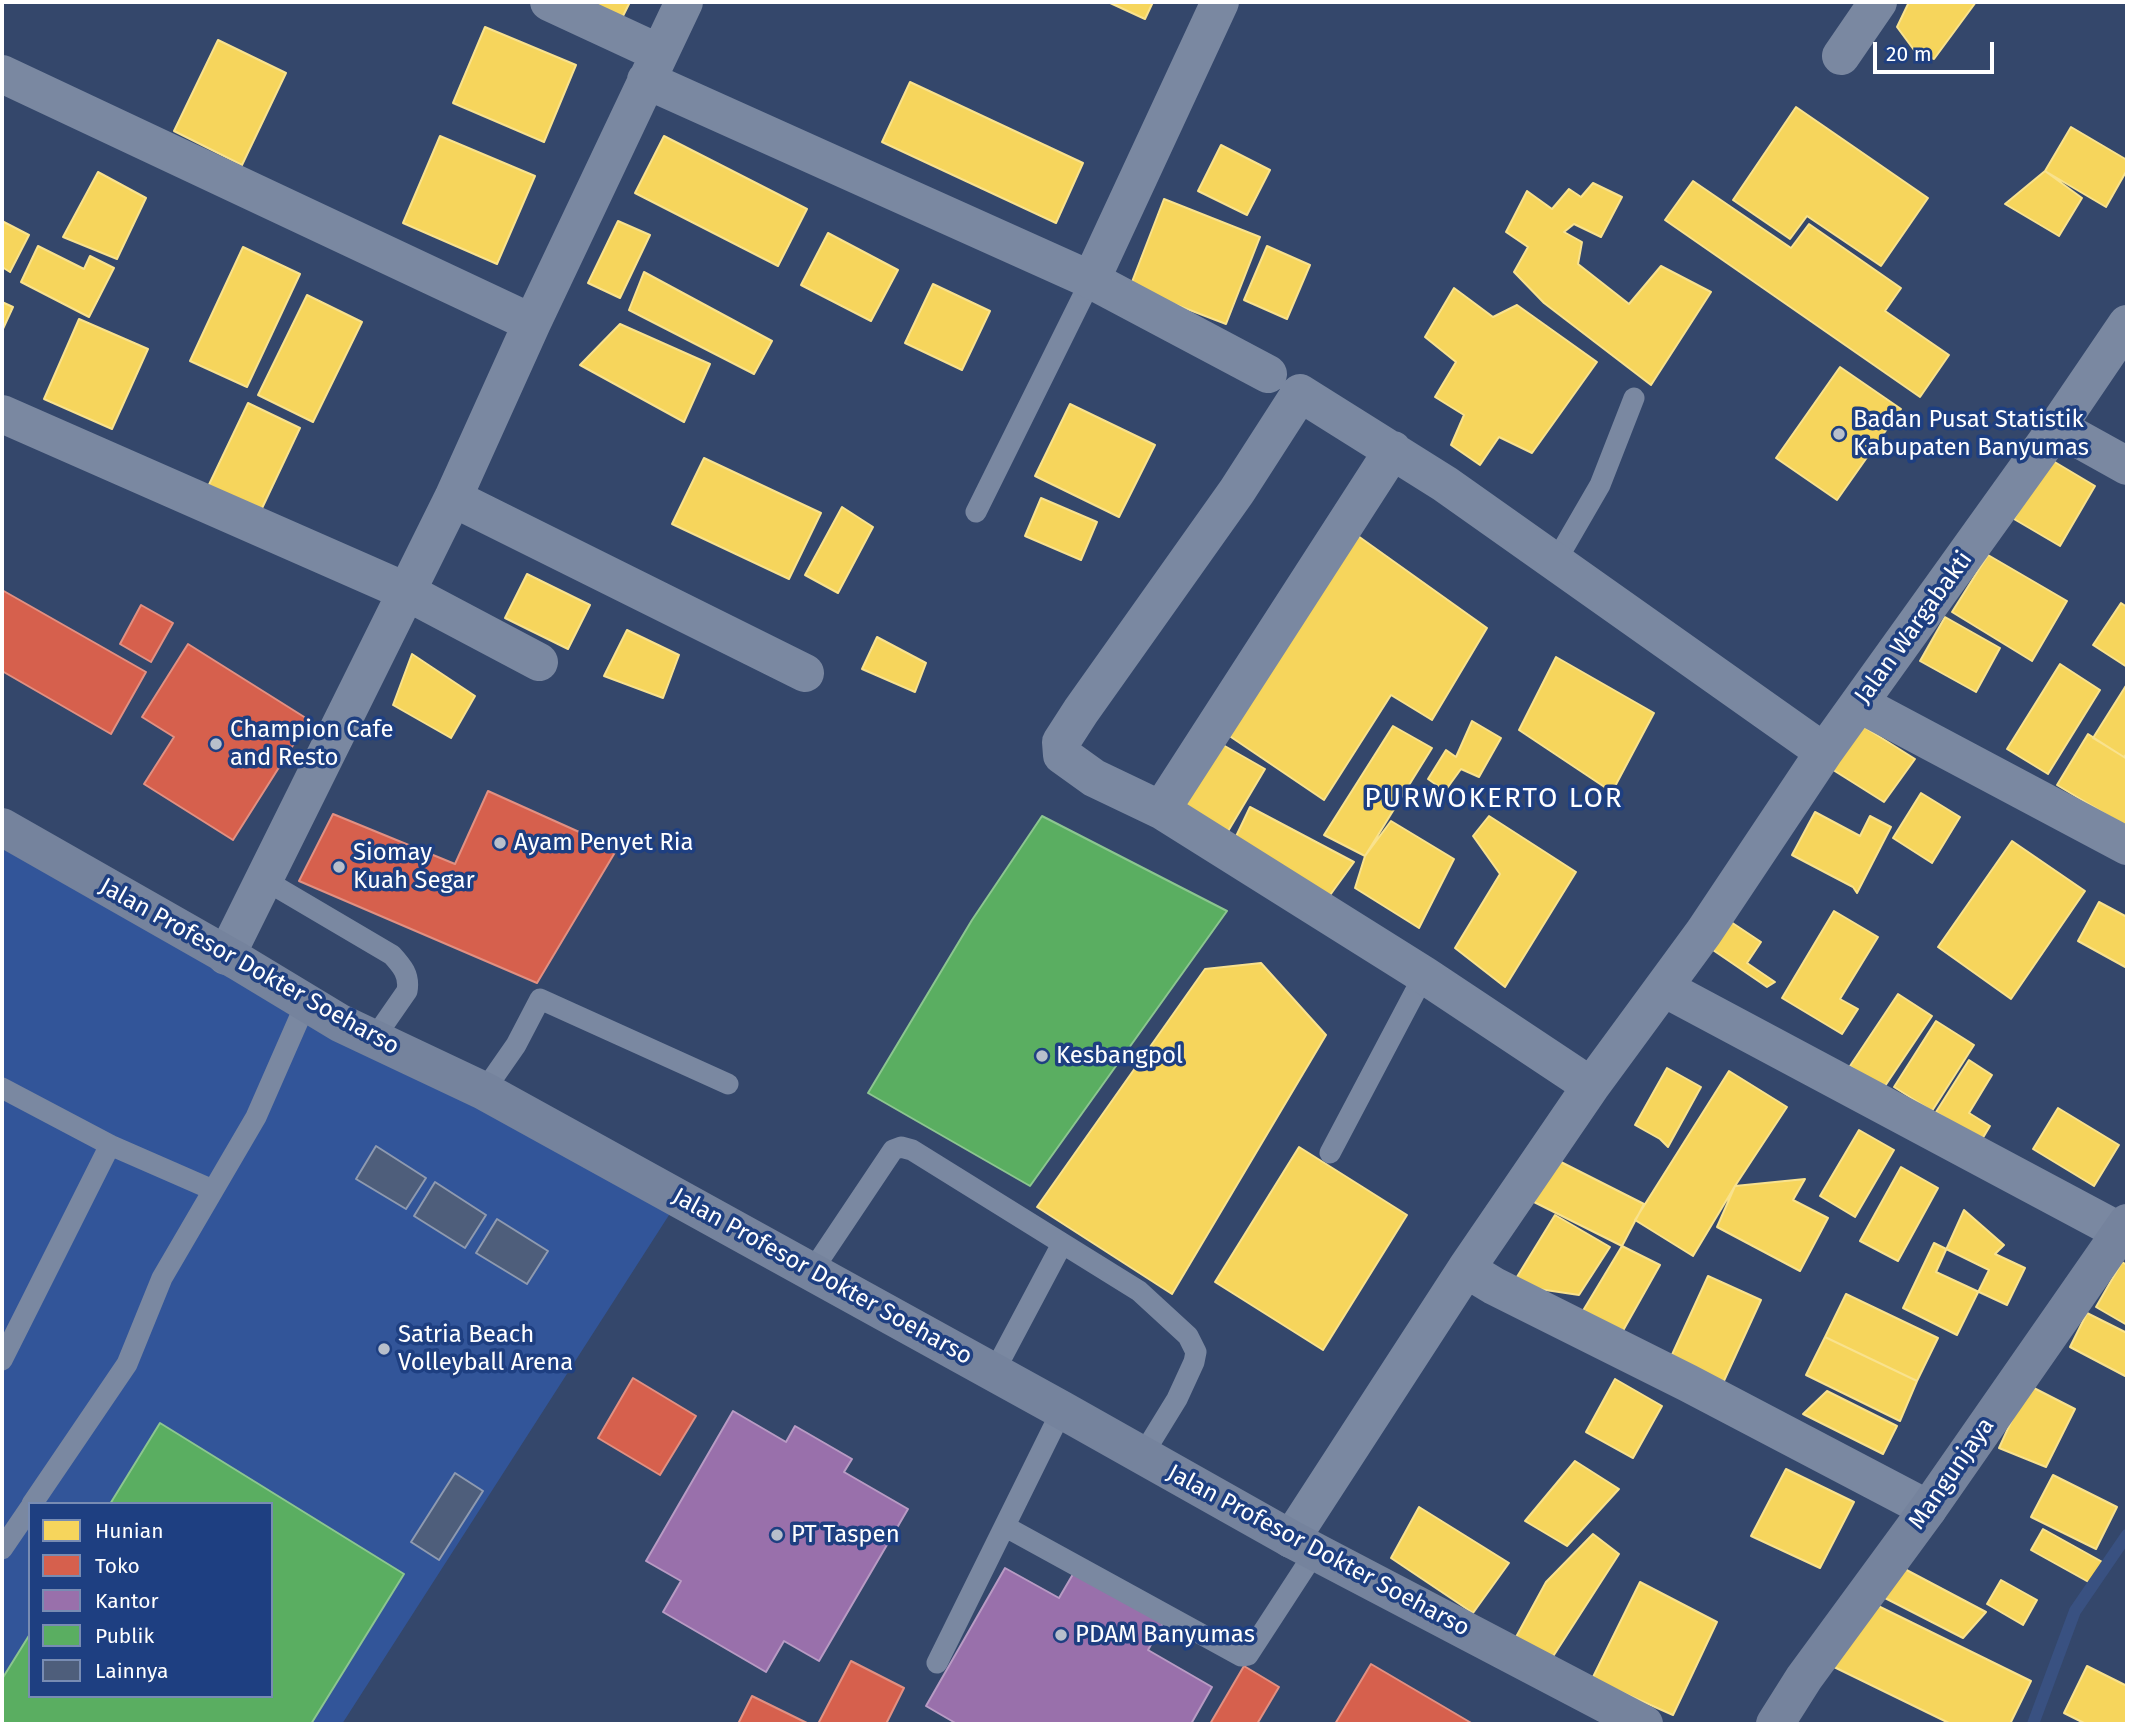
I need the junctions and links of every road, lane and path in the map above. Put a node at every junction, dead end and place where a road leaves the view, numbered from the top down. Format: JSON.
{"nodes":[{"id":1,"x":548,"y":2,"type":"edge"},
{"id":2,"x":684,"y":2,"type":"edge"},
{"id":3,"x":1220,"y":2,"type":"edge"},
{"id":4,"x":1878,"y":2,"type":"edge"},
{"id":5,"x":1842,"y":56,"type":"dead end"},
{"id":6,"x":653,"y":66,"type":"junction"},
{"id":7,"x":2,"y":74,"type":"edge"},
{"id":8,"x":1091,"y":280,"type":"junction"},
{"id":9,"x":532,"y":323,"type":"junction"},
{"id":10,"x":2127,"y":324,"type":"edge"},
{"id":11,"x":1268,"y":374,"type":"dead end"},
{"id":12,"x":1634,"y":398,"type":"dead end"},
{"id":13,"x":2,"y":414,"type":"edge"},
{"id":14,"x":2057,"y":427,"type":"junction"},
{"id":15,"x":1393,"y":450,"type":"junction"},
{"id":16,"x":2127,"y":466,"type":"edge"},
{"id":17,"x":453,"y":498,"type":"junction"},
{"id":18,"x":976,"y":512,"type":"dead end"},
{"id":19,"x":1556,"y":561,"type":"junction"},
{"id":20,"x":405,"y":591,"type":"junction"},
{"id":21,"x":539,"y":662,"type":"dead end"},
{"id":22,"x":805,"y":673,"type":"dead end"},
{"id":23,"x":1860,"y":704,"type":"junction"},
{"id":24,"x":1824,"y":752,"type":"junction"},
{"id":25,"x":1161,"y":810,"type":"junction"},
{"id":26,"x":2,"y":827,"type":"edge"},
{"id":27,"x":2127,"y":846,"type":"edge"},
{"id":28,"x":263,"y":879,"type":"junction"},
{"id":29,"x":226,"y":956,"type":"junction"},
{"id":30,"x":1424,"y":975,"type":"junction"},
{"id":31,"x":1664,"y":988,"type":"junction"},
{"id":32,"x":306,"y":1003,"type":"junction"},
{"id":33,"x":373,"y":1040,"type":"junction"},
{"id":34,"x":728,"y":1084,"type":"dead end"},
{"id":35,"x":1591,"y":1086,"type":"junction"},
{"id":36,"x":2,"y":1088,"type":"edge"},
{"id":37,"x":484,"y":1091,"type":"junction"},
{"id":38,"x":110,"y":1145,"type":"junction"},
{"id":39,"x":1331,"y":1153,"type":"dead end"},
{"id":40,"x":213,"y":1191,"type":"junction"},
{"id":41,"x":2124,"y":1227,"type":"edge"},
{"id":42,"x":1062,"y":1244,"type":"junction"},
{"id":43,"x":1466,"y":1269,"type":"junction"},
{"id":44,"x":811,"y":1271,"type":"junction"},
{"id":45,"x":2,"y":1360,"type":"edge"},
{"id":46,"x":994,"y":1372,"type":"junction"},
{"id":47,"x":1062,"y":1410,"type":"junction"},
{"id":48,"x":1142,"y":1456,"type":"junction"},
{"id":49,"x":34,"y":1502,"type":"edge"},
{"id":50,"x":1928,"y":1509,"type":"junction"},
{"id":51,"x":28,"y":1510,"type":"edge"},
{"id":52,"x":1006,"y":1527,"type":"junction"},
{"id":53,"x":1303,"y":1545,"type":"junction"},
{"id":54,"x":2,"y":1549,"type":"edge"},
{"id":55,"x":937,"y":1663,"type":"dead end"},
{"id":56,"x":1644,"y":1724,"type":"edge"},
{"id":57,"x":1774,"y":1724,"type":"edge"}],
"edges":[{"from":1,"to":6,"type":"street"},
{"from":2,"to":6,"type":"street"},
{"from":3,"to":8,"type":"street"},
{"from":4,"to":5,"type":"street"},
{"from":6,"to":8,"type":"street"},
{"from":6,"to":9,"type":"street"},
{"from":7,"to":9,"type":"street"},
{"from":8,"to":11,"type":"street"},
{"from":8,"to":18,"type":"lane"},
{"from":9,"to":17,"type":"street"},
{"from":10,"to":14,"type":"street","name":"Jalan Wargabakti"},
{"from":12,"to":19,"type":"lane"},
{"from":13,"to":20,"type":"street"},
{"from":14,"to":16,"type":"street"},
{"from":14,"to":23,"type":"street","name":"Jalan Wargabakti"},
{"from":15,"to":19,"type":"street"},
{"from":15,"to":25,"type":"street"},
{"from":15,"to":25,"type":"street"},
{"from":17,"to":20,"type":"street"},
{"from":17,"to":22,"type":"street"},
{"from":19,"to":24,"type":"street"},
{"from":20,"to":21,"type":"street"},
{"from":20,"to":28,"type":"street"},
{"from":23,"to":24,"type":"street","name":"Jalan Wargabakti"},
{"from":23,"to":27,"type":"street"},
{"from":24,"to":31,"type":"street","name":"Jalan Wargabakti"},
{"from":25,"to":30,"type":"street"},
{"from":26,"to":29,"type":"street","name":"Jalan Profesor Dokter Soeharso"},
{"from":28,"to":29,"type":"street"},
{"from":28,"to":33,"type":"lane"},
{"from":29,"to":32,"type":"street","name":"Jalan Profesor Dokter Soeharso"},
{"from":30,"to":35,"type":"street"},
{"from":30,"to":39,"type":"lane"},
{"from":31,"to":35,"type":"street","name":"Jalan Wargabakti"},
{"from":31,"to":41,"type":"street"},
{"from":32,"to":33,"type":"street","name":"Jalan Profesor Dokter Soeharso"},
{"from":32,"to":40,"type":"lane"},
{"from":33,"to":37,"type":"street","name":"Jalan Profesor Dokter Soeharso"},
{"from":34,"to":37,"type":"lane"},
{"from":35,"to":43,"type":"street","name":"Jalan Wargabakti"},
{"from":36,"to":38,"type":"lane"},
{"from":37,"to":44,"type":"street","name":"Jalan Profesor Dokter Soeharso"},
{"from":38,"to":40,"type":"lane"},
{"from":38,"to":45,"type":"lane"},
{"from":40,"to":49,"type":"lane"},
{"from":41,"to":50,"type":"street","name":"Mangunjaya"},
{"from":42,"to":44,"type":"lane"},
{"from":42,"to":46,"type":"lane"},
{"from":42,"to":48,"type":"lane"},
{"from":43,"to":50,"type":"street"},
{"from":43,"to":53,"type":"street","name":"Jalan Wargabakti"},
{"from":44,"to":46,"type":"street","name":"Jalan Profesor Dokter Soeharso"},
{"from":46,"to":47,"type":"street","name":"Jalan Profesor Dokter Soeharso"},
{"from":47,"to":48,"type":"street","name":"Jalan Profesor Dokter Soeharso"},
{"from":47,"to":52,"type":"lane"},
{"from":48,"to":53,"type":"street","name":"Jalan Profesor Dokter Soeharso"},
{"from":50,"to":57,"type":"street","name":"Mangunjaya"},
{"from":51,"to":54,"type":"lane"},
{"from":52,"to":53,"type":"lane"},
{"from":52,"to":55,"type":"lane"},
{"from":53,"to":56,"type":"street","name":"Jalan Profesor Dokter Soeharso"}]}
